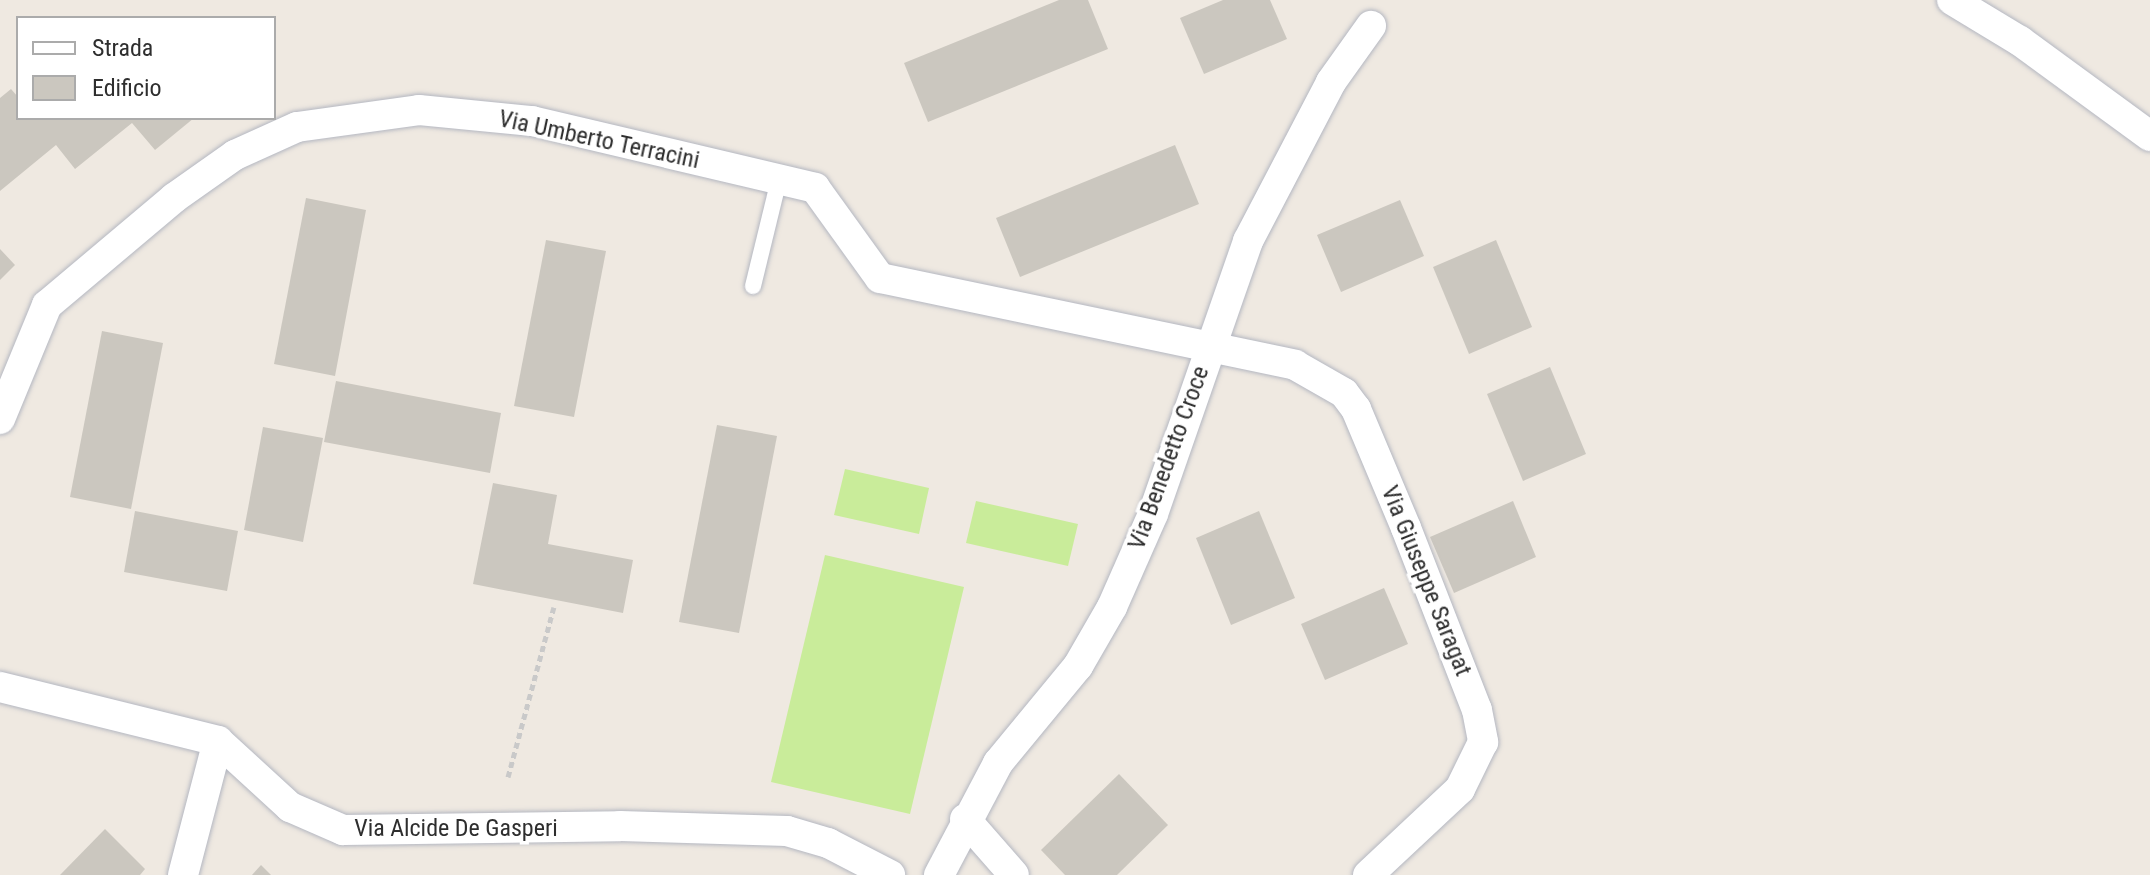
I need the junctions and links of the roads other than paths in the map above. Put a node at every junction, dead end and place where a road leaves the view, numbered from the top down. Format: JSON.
{"nodes":[{"id":1,"x":1952,"y":0,"type":"edge"},
{"id":2,"x":1371,"y":26,"type":"dead end"},
{"id":3,"x":2150,"y":136,"type":"edge"},
{"id":4,"x":779,"y":179,"type":"junction"},
{"id":5,"x":753,"y":286,"type":"dead end"},
{"id":6,"x":1210,"y":345,"type":"junction"},
{"id":7,"x":2,"y":404,"type":"edge"},
{"id":8,"x":0,"y":687,"type":"edge"},
{"id":9,"x":218,"y":741,"type":"junction"},
{"id":10,"x":965,"y":819,"type":"junction"},
{"id":11,"x":183,"y":875,"type":"edge"},
{"id":12,"x":890,"y":875,"type":"edge"},
{"id":13,"x":939,"y":875,"type":"edge"},
{"id":14,"x":1014,"y":875,"type":"edge"},
{"id":15,"x":1368,"y":875,"type":"edge"}],
"edges":[{"from":1,"to":3,"type":"street"},
{"from":2,"to":6,"type":"street","name":"Via Benedetto Croce"},
{"from":4,"to":5,"type":"lane"},
{"from":4,"to":6,"type":"street","name":"Via Umberto Terracini"},
{"from":4,"to":7,"type":"street","name":"Via Umberto Terracini"},
{"from":6,"to":10,"type":"street","name":"Via Benedetto Croce"},
{"from":6,"to":15,"type":"street","name":"Via Giuseppe Saragat"},
{"from":8,"to":9,"type":"street","name":"Via Alcide De Gasperi"},
{"from":9,"to":11,"type":"street"},
{"from":9,"to":12,"type":"street","name":"Via Alcide De Gasperi"},
{"from":10,"to":13,"type":"street","name":"Via Benedetto Croce"},
{"from":10,"to":14,"type":"street"}]}
